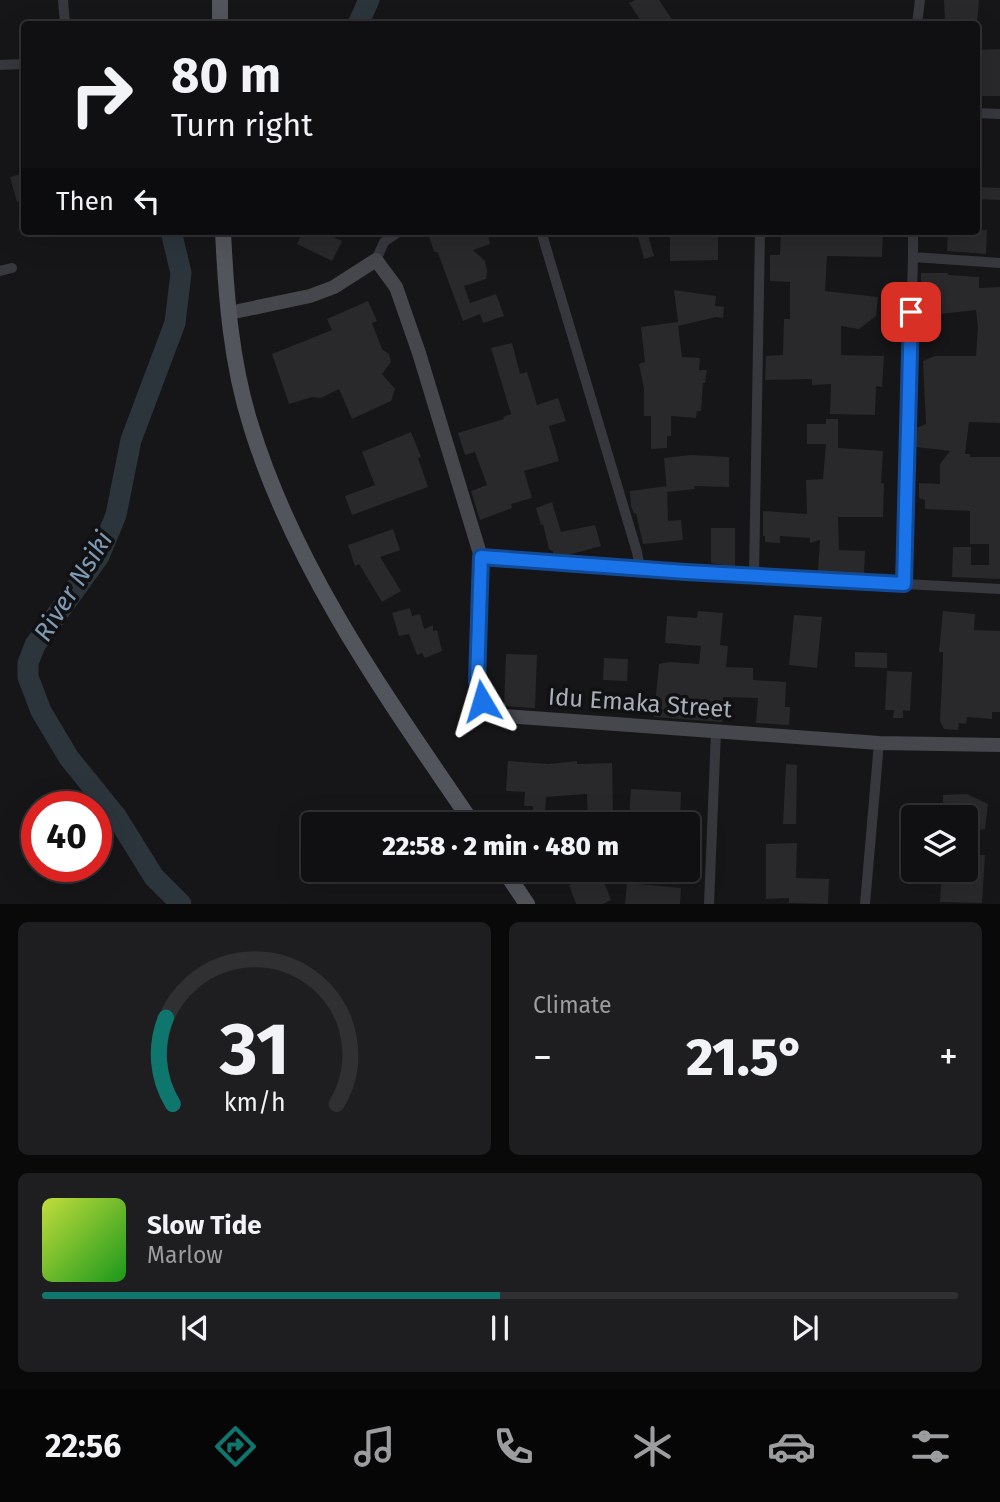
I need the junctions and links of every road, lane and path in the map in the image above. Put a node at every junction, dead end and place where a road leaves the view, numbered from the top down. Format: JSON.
{"nodes":[{"id":1,"x":62,"y":0,"type":"edge"},
{"id":2,"x":220,"y":0,"type":"edge"},
{"id":3,"x":919,"y":0,"type":"edge"},
{"id":4,"x":65,"y":21,"type":"edge"},
{"id":5,"x":220,"y":21,"type":"edge"},
{"id":6,"x":917,"y":21,"type":"edge"},
{"id":7,"x":21,"y":64,"type":"edge"},
{"id":8,"x":0,"y":65,"type":"edge"},
{"id":9,"x":980,"y":113,"type":"edge"},
{"id":10,"x":1000,"y":114,"type":"edge"},
{"id":11,"x":223,"y":235,"type":"edge"},
{"id":12,"x":394,"y":235,"type":"edge"},
{"id":13,"x":542,"y":235,"type":"edge"},
{"id":14,"x":760,"y":235,"type":"edge"},
{"id":15,"x":913,"y":235,"type":"edge"},
{"id":16,"x":913,"y":257,"type":"junction"},
{"id":17,"x":376,"y":260,"type":"junction"},
{"id":18,"x":1000,"y":263,"type":"edge"},
{"id":19,"x":12,"y":268,"type":"dead end"},
{"id":20,"x":0,"y":271,"type":"edge"},
{"id":21,"x":229,"y":313,"type":"junction"},
{"id":22,"x":481,"y":557,"type":"junction"},
{"id":23,"x":640,"y":569,"type":"junction"},
{"id":24,"x":754,"y":576,"type":"junction"},
{"id":25,"x":904,"y":584,"type":"junction"},
{"id":26,"x":1000,"y":589,"type":"edge"},
{"id":27,"x":716,"y":731,"type":"junction"},
{"id":28,"x":879,"y":743,"type":"junction"},
{"id":29,"x":1000,"y":746,"type":"edge"},
{"id":30,"x":465,"y":812,"type":"edge"},
{"id":31,"x":512,"y":882,"type":"edge"},
{"id":32,"x":527,"y":904,"type":"edge"},
{"id":33,"x":709,"y":904,"type":"edge"},
{"id":34,"x":865,"y":904,"type":"edge"}],
"edges":[{"from":1,"to":4,"type":"street"},
{"from":2,"to":5,"type":"main road"},
{"from":3,"to":6,"type":"street"},
{"from":7,"to":8,"type":"street"},
{"from":9,"to":10,"type":"street"},
{"from":11,"to":21,"type":"main road"},
{"from":12,"to":17,"type":"street"},
{"from":13,"to":23,"type":"street"},
{"from":14,"to":24,"type":"street"},
{"from":15,"to":16,"type":"street"},
{"from":16,"to":18,"type":"street"},
{"from":16,"to":25,"type":"street"},
{"from":17,"to":21,"type":"street"},
{"from":17,"to":22,"type":"street","name":"Idu Emaka Street"},
{"from":19,"to":20,"type":"street"},
{"from":21,"to":30,"type":"main road"},
{"from":22,"to":23,"type":"street"},
{"from":22,"to":27,"type":"street","name":"Idu Emaka Street"},
{"from":23,"to":24,"type":"street"},
{"from":24,"to":25,"type":"street"},
{"from":25,"to":26,"type":"street"},
{"from":27,"to":28,"type":"street","name":"Idu Emaka Street"},
{"from":27,"to":33,"type":"street"},
{"from":28,"to":29,"type":"street","name":"Idu Emaka Street"},
{"from":28,"to":34,"type":"street"},
{"from":31,"to":32,"type":"main road"}]}
